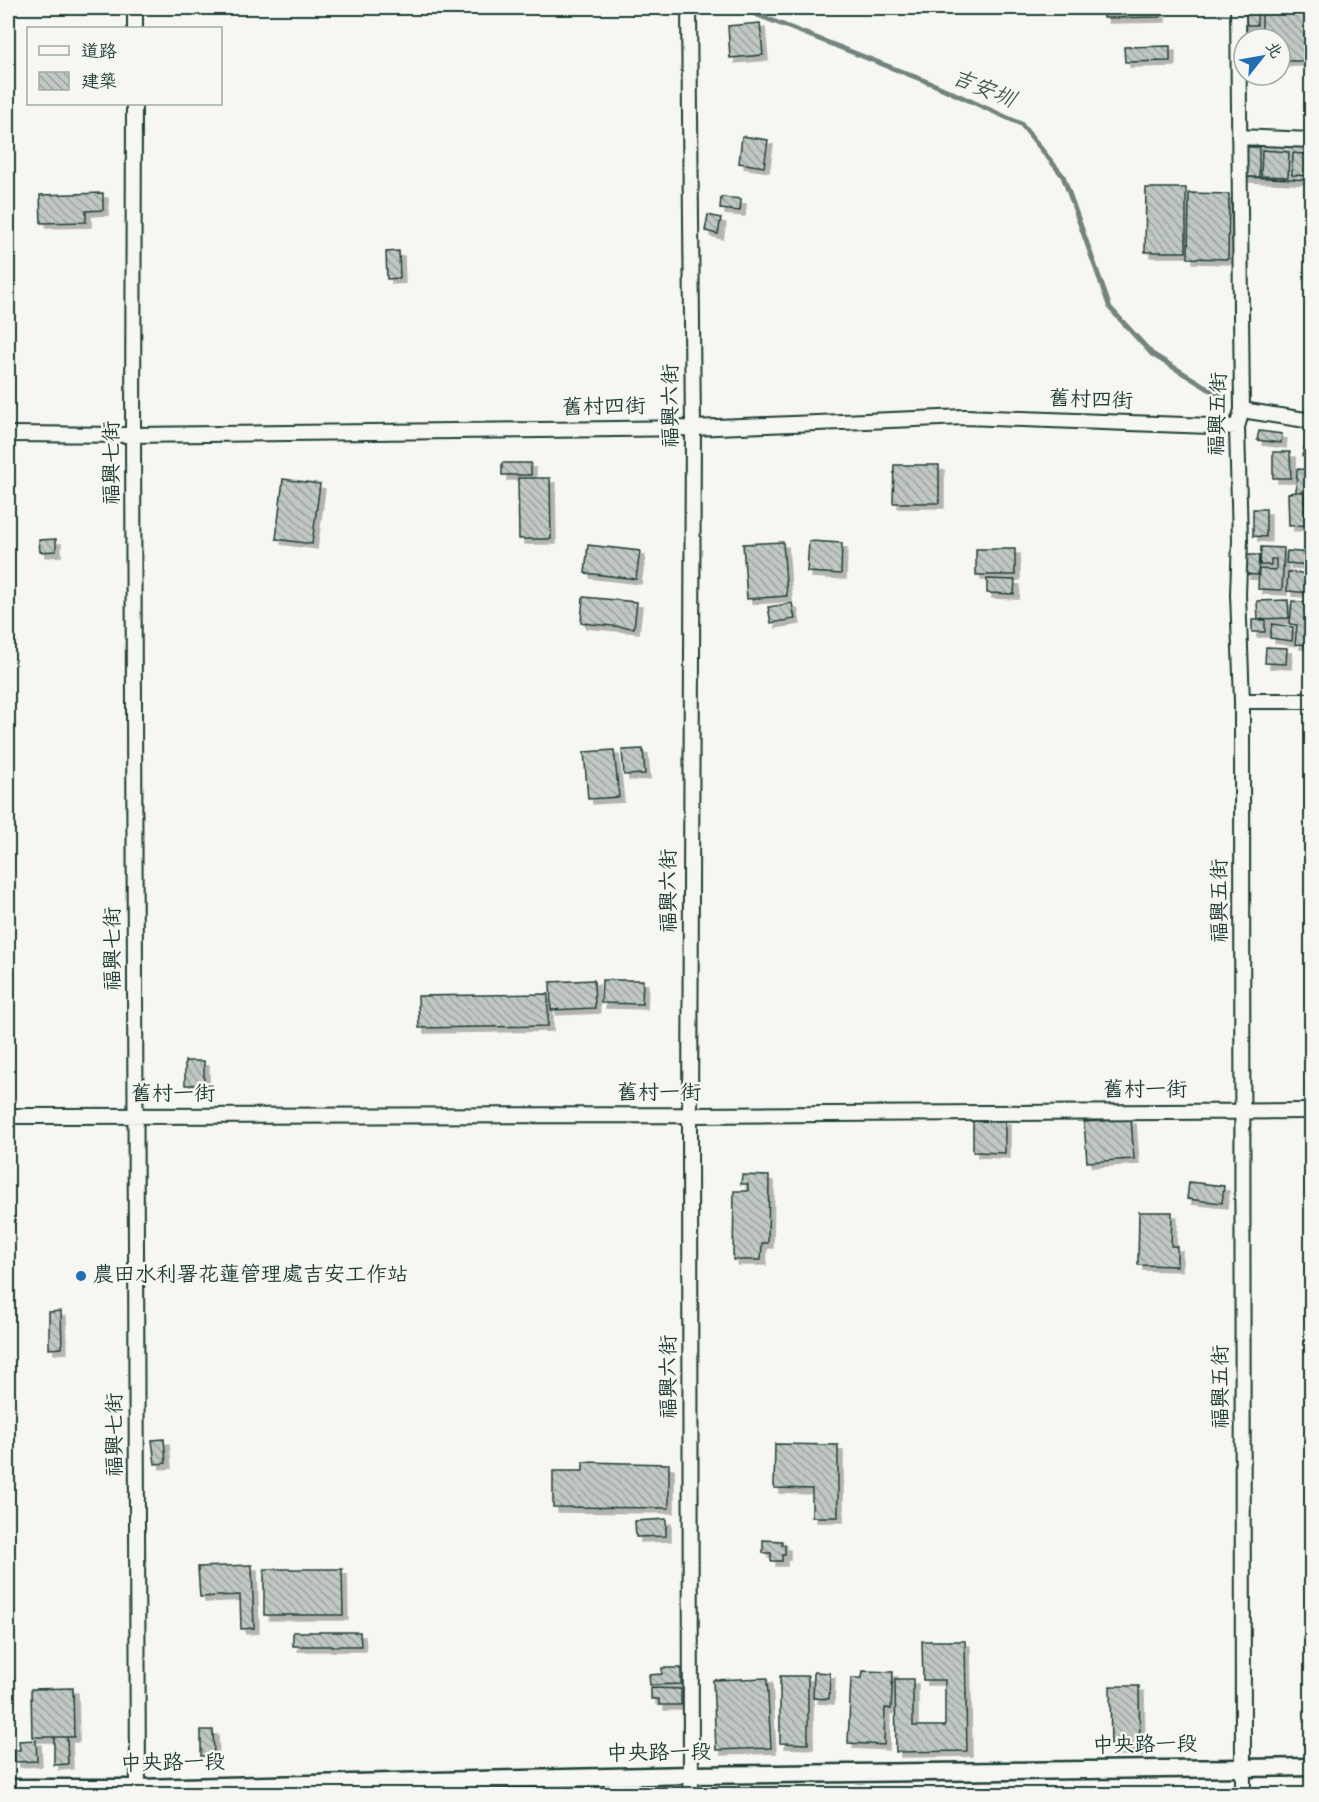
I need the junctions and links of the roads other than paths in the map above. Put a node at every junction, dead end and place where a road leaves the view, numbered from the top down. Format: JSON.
{"nodes":[{"id":1,"x":135,"y":8,"type":"edge"},
{"id":2,"x":689,"y":8,"type":"edge"},
{"id":3,"x":1238,"y":8,"type":"edge"},
{"id":4,"x":135,"y":27,"type":"edge"},
{"id":5,"x":134,"y":105,"type":"edge"},
{"id":6,"x":1239,"y":137,"type":"junction"},
{"id":7,"x":1311,"y":140,"type":"edge"},
{"id":8,"x":1242,"y":410,"type":"junction"},
{"id":9,"x":1311,"y":420,"type":"edge"},
{"id":10,"x":693,"y":428,"type":"junction"},
{"id":11,"x":1237,"y":428,"type":"junction"},
{"id":12,"x":8,"y":434,"type":"edge"},
{"id":13,"x":134,"y":435,"type":"junction"},
{"id":14,"x":1242,"y":701,"type":"junction"},
{"id":15,"x":1311,"y":701,"type":"edge"},
{"id":16,"x":1311,"y":1111,"type":"edge"},
{"id":17,"x":1243,"y":1112,"type":"junction"},
{"id":18,"x":8,"y":1116,"type":"edge"},
{"id":19,"x":136,"y":1116,"type":"junction"},
{"id":20,"x":690,"y":1116,"type":"junction"},
{"id":21,"x":1244,"y":1767,"type":"junction"},
{"id":22,"x":1311,"y":1767,"type":"edge"},
{"id":23,"x":691,"y":1775,"type":"junction"},
{"id":24,"x":8,"y":1788,"type":"edge"},
{"id":25,"x":138,"y":1791,"type":"edge"},
{"id":26,"x":691,"y":1794,"type":"edge"},
{"id":27,"x":1243,"y":1794,"type":"edge"}],
"edges":[{"from":1,"to":4,"type":"street"},
{"from":2,"to":10,"type":"street","name":"福興六街"},
{"from":3,"to":6,"type":"street","name":"福興五街"},
{"from":5,"to":13,"type":"street","name":"福興七街"},
{"from":6,"to":7,"type":"street"},
{"from":6,"to":8,"type":"street","name":"福興五街"},
{"from":8,"to":9,"type":"street"},
{"from":8,"to":11,"type":"street","name":"福興五街"},
{"from":10,"to":11,"type":"street","name":"舊村四街"},
{"from":10,"to":13,"type":"street","name":"舊村四街"},
{"from":10,"to":20,"type":"street","name":"福興六街"},
{"from":11,"to":14,"type":"street","name":"福興五街"},
{"from":12,"to":13,"type":"street","name":"舊村四街"},
{"from":13,"to":19,"type":"street","name":"福興七街"},
{"from":14,"to":15,"type":"street"},
{"from":14,"to":17,"type":"street","name":"福興五街"},
{"from":16,"to":17,"type":"street","name":"舊村一街"},
{"from":17,"to":20,"type":"street","name":"舊村一街"},
{"from":17,"to":21,"type":"street","name":"福興五街"},
{"from":18,"to":19,"type":"street","name":"舊村一街"},
{"from":19,"to":20,"type":"street","name":"舊村一街"},
{"from":19,"to":25,"type":"street","name":"福興七街"},
{"from":20,"to":23,"type":"street","name":"福興六街"},
{"from":21,"to":22,"type":"street","name":"中央路一段"},
{"from":21,"to":23,"type":"street","name":"中央路一段"},
{"from":21,"to":27,"type":"street","name":"福興五街"},
{"from":23,"to":25,"type":"street","name":"中央路一段"},
{"from":23,"to":26,"type":"street","name":"福興六街"},
{"from":24,"to":25,"type":"street","name":"中央路一段"}]}
